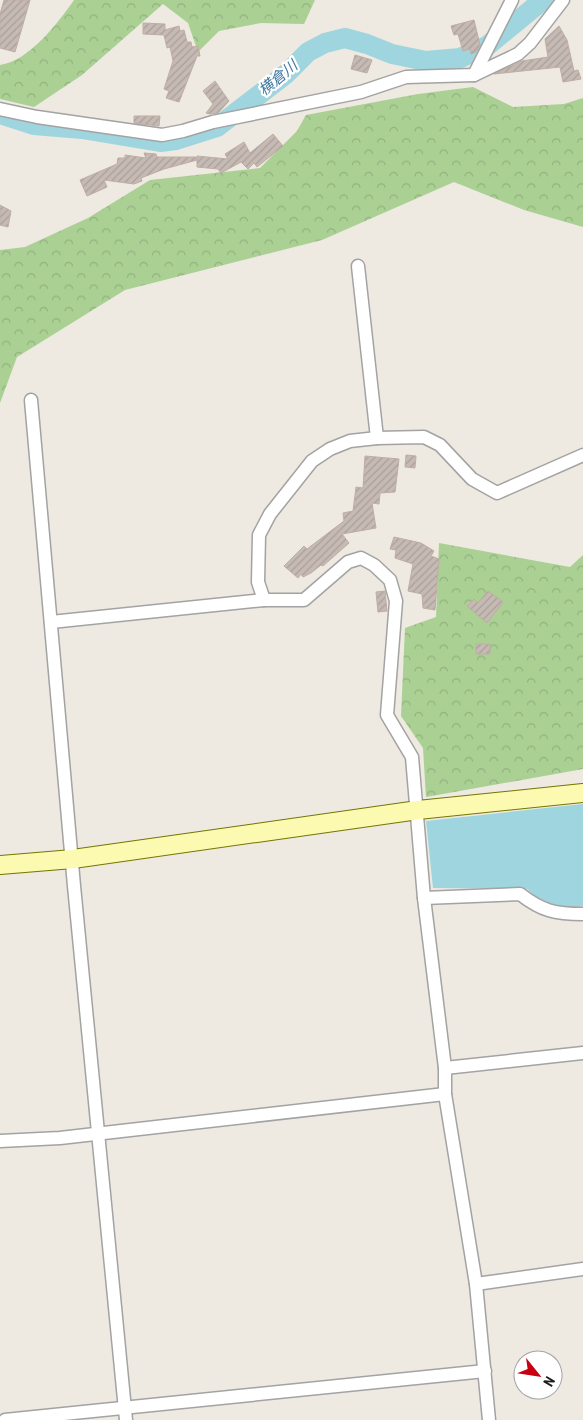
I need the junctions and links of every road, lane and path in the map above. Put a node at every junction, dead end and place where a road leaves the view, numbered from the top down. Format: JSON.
{"nodes":[{"id":1,"x":512,"y":0,"type":"edge"},
{"id":2,"x":563,"y":0,"type":"edge"},
{"id":3,"x":474,"y":75,"type":"junction"},
{"id":4,"x":0,"y":109,"type":"edge"},
{"id":5,"x":358,"y":266,"type":"dead end"},
{"id":6,"x":31,"y":400,"type":"dead end"},
{"id":7,"x":377,"y":438,"type":"junction"},
{"id":8,"x":583,"y":455,"type":"edge"},
{"id":9,"x":264,"y":600,"type":"junction"},
{"id":10,"x":51,"y":622,"type":"junction"},
{"id":11,"x":583,"y":793,"type":"edge"},
{"id":12,"x":418,"y":810,"type":"junction"},
{"id":13,"x":72,"y":858,"type":"junction"},
{"id":14,"x":0,"y":865,"type":"edge"},
{"id":15,"x":424,"y":898,"type":"junction"},
{"id":16,"x":583,"y":914,"type":"edge"},
{"id":17,"x":583,"y":1052,"type":"edge"},
{"id":18,"x":445,"y":1068,"type":"junction"},
{"id":19,"x":445,"y":1094,"type":"junction"},
{"id":20,"x":98,"y":1134,"type":"junction"},
{"id":21,"x":0,"y":1141,"type":"edge"},
{"id":22,"x":583,"y":1269,"type":"edge"},
{"id":23,"x":476,"y":1284,"type":"junction"},
{"id":24,"x":485,"y":1371,"type":"junction"},
{"id":25,"x":126,"y":1414,"type":"edge"},
{"id":26,"x":5,"y":1420,"type":"edge"},
{"id":27,"x":489,"y":1420,"type":"edge"}],
"edges":[{"from":1,"to":3,"type":"street"},
{"from":2,"to":3,"type":"street"},
{"from":3,"to":4,"type":"street"},
{"from":5,"to":7,"type":"street"},
{"from":6,"to":10,"type":"street"},
{"from":7,"to":8,"type":"street"},
{"from":7,"to":9,"type":"street"},
{"from":9,"to":10,"type":"street"},
{"from":9,"to":12,"type":"street"},
{"from":10,"to":13,"type":"street"},
{"from":11,"to":12,"type":"street"},
{"from":12,"to":13,"type":"street"},
{"from":12,"to":15,"type":"street"},
{"from":13,"to":14,"type":"street"},
{"from":13,"to":20,"type":"street"},
{"from":15,"to":16,"type":"street"},
{"from":15,"to":18,"type":"street"},
{"from":17,"to":18,"type":"street"},
{"from":18,"to":19,"type":"street"},
{"from":19,"to":20,"type":"street"},
{"from":19,"to":23,"type":"street"},
{"from":20,"to":21,"type":"street"},
{"from":20,"to":25,"type":"street"},
{"from":22,"to":23,"type":"street"},
{"from":23,"to":24,"type":"street"},
{"from":24,"to":25,"type":"street"},
{"from":24,"to":27,"type":"street"},
{"from":25,"to":26,"type":"street"}]}
